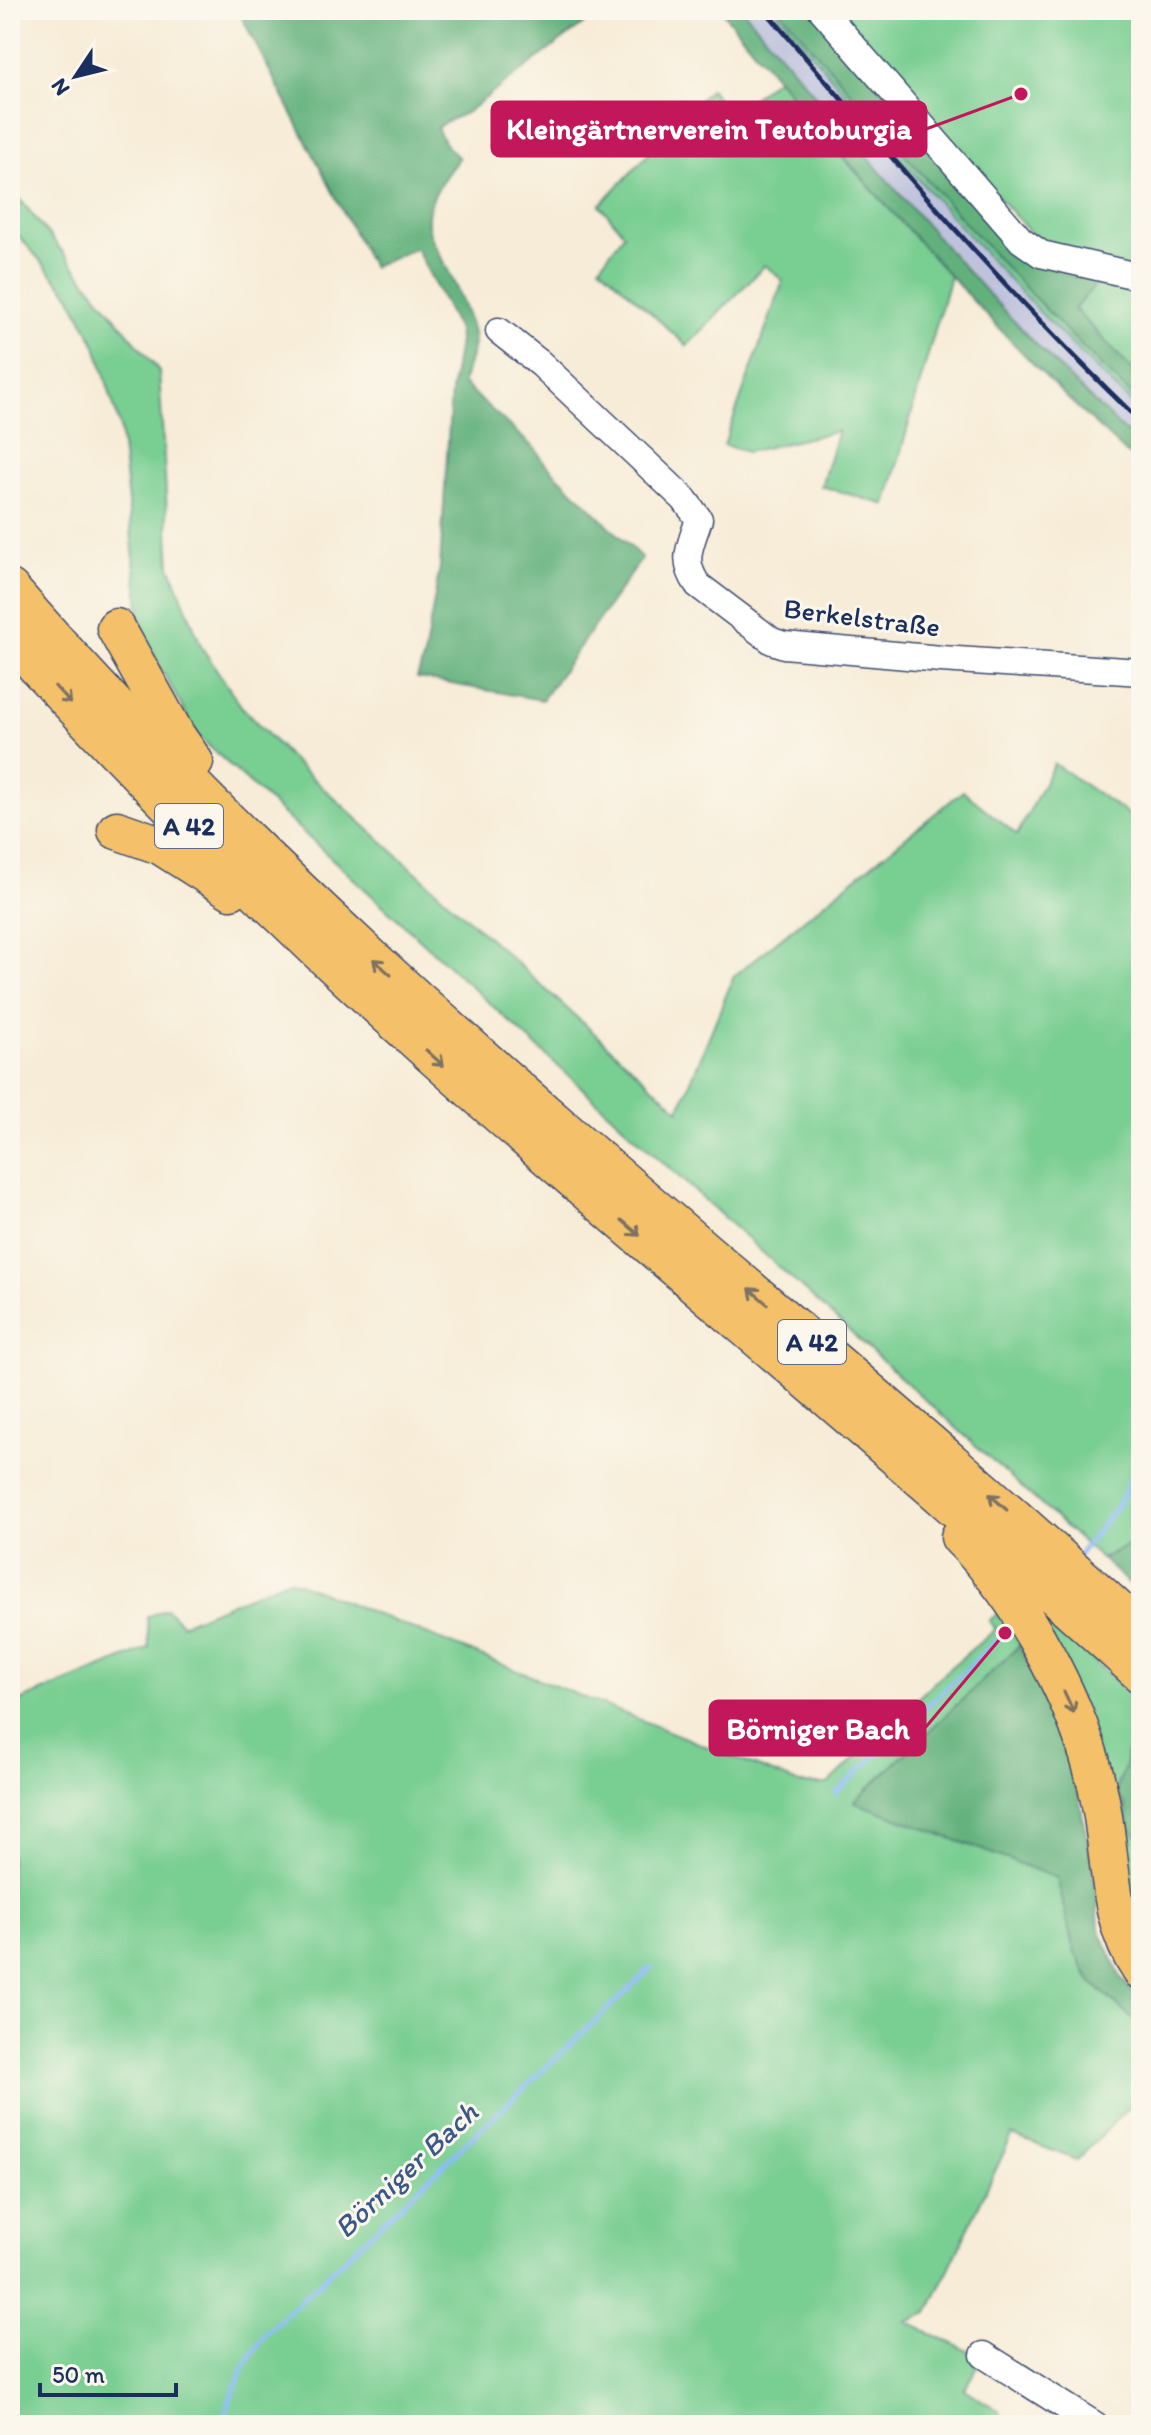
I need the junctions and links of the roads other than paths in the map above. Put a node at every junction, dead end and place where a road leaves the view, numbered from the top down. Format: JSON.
{"nodes":[{"id":1,"x":822,"y":10,"type":"edge"},
{"id":2,"x":1141,"y":277,"type":"edge"},
{"id":3,"x":499,"y":331,"type":"dead end"},
{"id":4,"x":10,"y":589,"type":"edge"},
{"id":5,"x":116,"y":628,"type":"dead end"},
{"id":6,"x":10,"y":638,"type":"edge"},
{"id":7,"x":1141,"y":672,"type":"edge"},
{"id":8,"x":117,"y":830,"type":"dead end"},
{"id":9,"x":279,"y":870,"type":"junction"},
{"id":10,"x":377,"y":1005,"type":"junction"},
{"id":11,"x":1034,"y":1577,"type":"junction"},
{"id":12,"x":1074,"y":1591,"type":"junction"},
{"id":13,"x":1141,"y":1631,"type":"edge"},
{"id":14,"x":1141,"y":1674,"type":"edge"},
{"id":15,"x":1141,"y":1970,"type":"edge"},
{"id":16,"x":984,"y":2355,"type":"dead end"},
{"id":17,"x":1095,"y":2425,"type":"edge"}],
"edges":[{"from":1,"to":2,"type":"street"},
{"from":3,"to":7,"type":"street","name":"Berkelstraße"},
{"from":4,"to":9,"type":"highway","number":"A 42"},
{"from":5,"to":9,"type":"highway"},
{"from":6,"to":10,"type":"highway","number":"A 42","one_way":true},
{"from":8,"to":10,"type":"highway"},
{"from":11,"to":9,"type":"highway","number":"A 42","one_way":true},
{"from":10,"to":11,"type":"highway","number":"A 42","one_way":true},
{"from":11,"to":12,"type":"highway","number":"A 42"},
{"from":11,"to":15,"type":"highway","one_way":true},
{"from":12,"to":13,"type":"highway","number":"A 42"},
{"from":12,"to":14,"type":"highway","number":"A 42"},
{"from":16,"to":17,"type":"street"}]}
